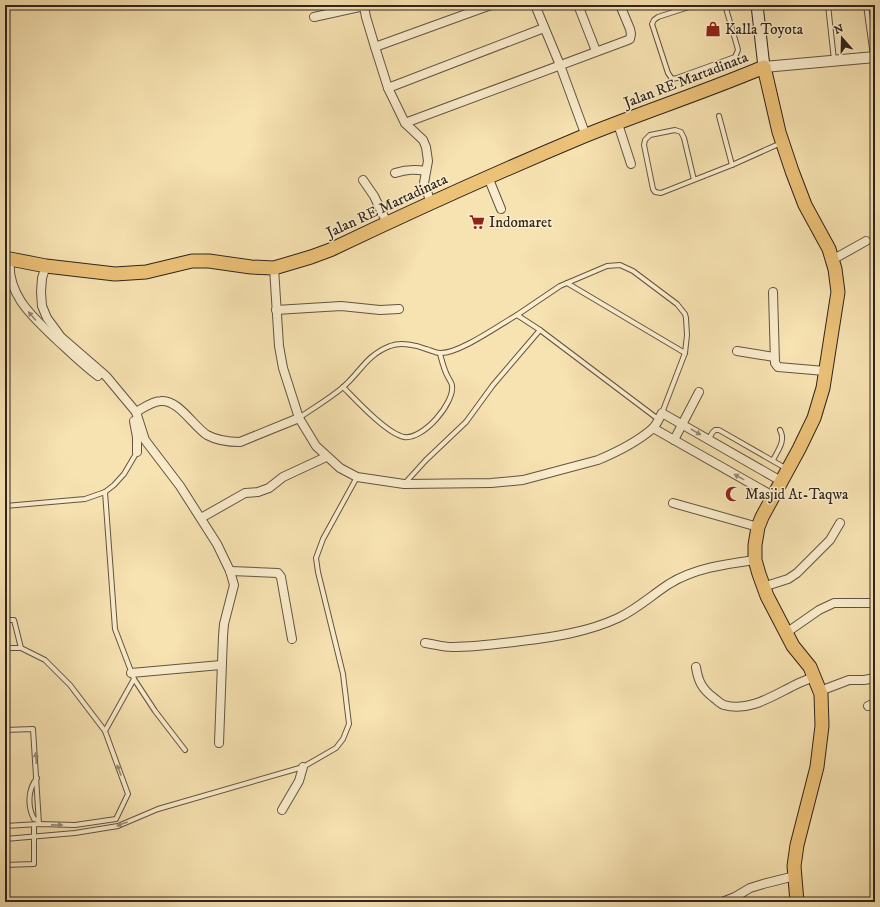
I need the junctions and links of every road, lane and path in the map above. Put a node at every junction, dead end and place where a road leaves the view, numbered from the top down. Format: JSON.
{"nodes":[{"id":1,"x":365,"y":5,"type":"edge"},
{"id":2,"x":491,"y":5,"type":"edge"},
{"id":3,"x":535,"y":5,"type":"edge"},
{"id":4,"x":578,"y":5,"type":"edge"},
{"id":5,"x":620,"y":5,"type":"edge"},
{"id":6,"x":695,"y":5,"type":"edge"},
{"id":7,"x":726,"y":5,"type":"edge"},
{"id":8,"x":757,"y":5,"type":"edge"},
{"id":9,"x":828,"y":5,"type":"edge"},
{"id":10,"x":866,"y":5,"type":"edge"},
{"id":11,"x":314,"y":17,"type":"dead end"},
{"id":12,"x":544,"y":28,"type":"junction"},
{"id":13,"x":376,"y":47,"type":"junction"},
{"id":14,"x":596,"y":51,"type":"junction"},
{"id":15,"x":874,"y":57,"type":"edge"},
{"id":16,"x":835,"y":61,"type":"junction"},
{"id":17,"x":560,"y":65,"type":"junction"},
{"id":18,"x":764,"y":67,"type":"junction"},
{"id":19,"x":388,"y":88,"type":"junction"},
{"id":20,"x":719,"y":116,"type":"dead end"},
{"id":21,"x":405,"y":123,"type":"junction"},
{"id":22,"x":618,"y":124,"type":"junction"},
{"id":23,"x":586,"y":136,"type":"junction"},
{"id":24,"x":782,"y":143,"type":"junction"},
{"id":25,"x":632,"y":164,"type":"dead end"},
{"id":26,"x":732,"y":165,"type":"junction"},
{"id":27,"x":426,"y":171,"type":"junction"},
{"id":28,"x":395,"y":173,"type":"dead end"},
{"id":29,"x":488,"y":177,"type":"junction"},
{"id":30,"x":362,"y":180,"type":"dead end"},
{"id":31,"x":694,"y":180,"type":"junction"},
{"id":32,"x":431,"y":203,"type":"junction"},
{"id":33,"x":501,"y":208,"type":"dead end"},
{"id":34,"x":387,"y":223,"type":"junction"},
{"id":35,"x":866,"y":242,"type":"dead end"},
{"id":36,"x":7,"y":258,"type":"edge"},
{"id":37,"x":832,"y":260,"type":"junction"},
{"id":38,"x":46,"y":266,"type":"junction"},
{"id":39,"x":274,"y":268,"type":"junction"},
{"id":40,"x":567,"y":283,"type":"junction"},
{"id":41,"x":773,"y":292,"type":"dead end"},
{"id":42,"x":399,"y":309,"type":"dead end"},
{"id":43,"x":276,"y":310,"type":"junction"},
{"id":44,"x":517,"y":315,"type":"junction"},
{"id":45,"x":48,"y":327,"type":"junction"},
{"id":46,"x":540,"y":330,"type":"junction"},
{"id":47,"x":736,"y":351,"type":"dead end"},
{"id":48,"x":685,"y":353,"type":"junction"},
{"id":49,"x":440,"y":354,"type":"junction"},
{"id":50,"x":774,"y":358,"type":"junction"},
{"id":51,"x":825,"y":371,"type":"junction"},
{"id":52,"x":104,"y":377,"type":"junction"},
{"id":53,"x":343,"y":387,"type":"junction"},
{"id":54,"x":699,"y":392,"type":"dead end"},
{"id":55,"x":136,"y":412,"type":"junction"},
{"id":56,"x":660,"y":416,"type":"junction"},
{"id":57,"x":299,"y":418,"type":"junction"},
{"id":58,"x":682,"y":424,"type":"junction"},
{"id":59,"x":653,"y":428,"type":"junction"},
{"id":60,"x":780,"y":430,"type":"dead end"},
{"id":61,"x":141,"y":438,"type":"junction"},
{"id":62,"x":709,"y":439,"type":"junction"},
{"id":63,"x":674,"y":440,"type":"junction"},
{"id":64,"x":137,"y":452,"type":"joint"},
{"id":65,"x":326,"y":457,"type":"junction"},
{"id":66,"x":772,"y":460,"type":"junction"},
{"id":67,"x":788,"y":469,"type":"junction"},
{"id":68,"x":357,"y":477,"type":"junction"},
{"id":69,"x":781,"y":481,"type":"junction"},
{"id":70,"x":404,"y":484,"type":"junction"},
{"id":71,"x":105,"y":492,"type":"junction"},
{"id":72,"x":773,"y":496,"type":"junction"},
{"id":73,"x":673,"y":503,"type":"dead end"},
{"id":74,"x":5,"y":506,"type":"edge"},
{"id":75,"x":201,"y":518,"type":"junction"},
{"id":76,"x":840,"y":523,"type":"dead end"},
{"id":77,"x":758,"y":527,"type":"junction"},
{"id":78,"x":756,"y":560,"type":"junction"},
{"id":79,"x":230,"y":572,"type":"junction"},
{"id":80,"x":763,"y":586,"type":"junction"},
{"id":81,"x":875,"y":603,"type":"edge"},
{"id":82,"x":5,"y":620,"type":"edge"},
{"id":83,"x":786,"y":633,"type":"junction"},
{"id":84,"x":292,"y":639,"type":"dead end"},
{"id":85,"x":425,"y":643,"type":"dead end"},
{"id":86,"x":5,"y":648,"type":"edge"},
{"id":87,"x":21,"y":648,"type":"junction"},
{"id":88,"x":221,"y":665,"type":"junction"},
{"id":89,"x":696,"y":667,"type":"dead end"},
{"id":90,"x":133,"y":676,"type":"junction"},
{"id":91,"x":814,"y":677,"type":"junction"},
{"id":92,"x":875,"y":678,"type":"edge"},
{"id":93,"x":820,"y":691,"type":"junction"},
{"id":94,"x":5,"y":730,"type":"edge"},
{"id":95,"x":105,"y":731,"type":"junction"},
{"id":96,"x":219,"y":743,"type":"dead end"},
{"id":97,"x":185,"y":750,"type":"dead end"},
{"id":98,"x":303,"y":766,"type":"junction"},
{"id":99,"x":37,"y":778,"type":"junction"},
{"id":100,"x":282,"y":810,"type":"dead end"},
{"id":101,"x":37,"y":823,"type":"junction"},
{"id":102,"x":5,"y":826,"type":"edge"},
{"id":103,"x":34,"y":836,"type":"junction"},
{"id":104,"x":5,"y":838,"type":"edge"},
{"id":105,"x":5,"y":866,"type":"edge"},
{"id":106,"x":795,"y":876,"type":"junction"},
{"id":107,"x":722,"y":902,"type":"edge"},
{"id":108,"x":797,"y":902,"type":"edge"}],
"edges":[{"from":1,"to":11,"type":"street"},
{"from":1,"to":13,"type":"street"},
{"from":2,"to":13,"type":"street"},
{"from":3,"to":12,"type":"street"},
{"from":4,"to":14,"type":"street"},
{"from":5,"to":14,"type":"street"},
{"from":6,"to":7,"type":"lane"},
{"from":8,"to":18,"type":"main road"},
{"from":9,"to":16,"type":"lane"},
{"from":10,"to":15,"type":"lane"},
{"from":12,"to":17,"type":"street"},
{"from":12,"to":19,"type":"street"},
{"from":13,"to":19,"type":"street"},
{"from":14,"to":17,"type":"street"},
{"from":15,"to":16,"type":"street"},
{"from":16,"to":18,"type":"street"},
{"from":17,"to":21,"type":"street"},
{"from":17,"to":23,"type":"street"},
{"from":18,"to":22,"type":"highway","name":"Jalan RE Martadinata"},
{"from":18,"to":24,"type":"highway"},
{"from":19,"to":21,"type":"street"},
{"from":20,"to":26,"type":"lane"},
{"from":21,"to":27,"type":"street"},
{"from":22,"to":23,"type":"highway","name":"Jalan RE Martadinata"},
{"from":22,"to":25,"type":"street"},
{"from":23,"to":29,"type":"highway","name":"Jalan RE Martadinata"},
{"from":24,"to":26,"type":"lane"},
{"from":24,"to":37,"type":"highway"},
{"from":26,"to":31,"type":"lane"},
{"from":27,"to":28,"type":"street"},
{"from":27,"to":32,"type":"street"},
{"from":29,"to":32,"type":"highway","name":"Jalan RE Martadinata"},
{"from":29,"to":33,"type":"street"},
{"from":30,"to":34,"type":"street"},
{"from":31,"to":31,"type":"lane"},
{"from":32,"to":34,"type":"highway","name":"Jalan RE Martadinata"},
{"from":34,"to":39,"type":"highway","name":"Jalan RE Martadinata"},
{"from":35,"to":37,"type":"street"},
{"from":36,"to":38,"type":"highway","name":"Jalan RE Martadinata"},
{"from":45,"to":36,"type":"street","one_way":true},
{"from":37,"to":51,"type":"highway"},
{"from":38,"to":39,"type":"highway","name":"Jalan RE Martadinata"},
{"from":38,"to":45,"type":"street"},
{"from":39,"to":43,"type":"street"},
{"from":40,"to":44,"type":"lane"},
{"from":40,"to":48,"type":"lane"},
{"from":40,"to":48,"type":"lane"},
{"from":41,"to":50,"type":"street"},
{"from":42,"to":43,"type":"street"},
{"from":43,"to":57,"type":"street"},
{"from":44,"to":46,"type":"lane"},
{"from":44,"to":49,"type":"lane"},
{"from":45,"to":52,"type":"street"},
{"from":46,"to":56,"type":"lane"},
{"from":46,"to":70,"type":"lane"},
{"from":47,"to":50,"type":"street"},
{"from":48,"to":56,"type":"lane"},
{"from":49,"to":53,"type":"lane"},
{"from":49,"to":53,"type":"lane"},
{"from":50,"to":51,"type":"street"},
{"from":51,"to":67,"type":"highway"},
{"from":52,"to":55,"type":"street"},
{"from":52,"to":61,"type":"street"},
{"from":53,"to":57,"type":"lane"},
{"from":54,"to":58,"type":"street"},
{"from":55,"to":57,"type":"street"},
{"from":55,"to":61,"type":"street"},
{"from":56,"to":58,"type":"street"},
{"from":56,"to":59,"type":"street"},
{"from":57,"to":65,"type":"street"},
{"from":58,"to":62,"type":"street","one_way":true},
{"from":58,"to":63,"type":"street"},
{"from":59,"to":63,"type":"street"},
{"from":59,"to":70,"type":"street"},
{"from":60,"to":66,"type":"lane"},
{"from":61,"to":64,"type":"street"},
{"from":61,"to":75,"type":"street"},
{"from":62,"to":66,"type":"lane"},
{"from":62,"to":69,"type":"street"},
{"from":72,"to":63,"type":"street","one_way":true},
{"from":64,"to":71,"type":"lane"},
{"from":65,"to":68,"type":"street"},
{"from":65,"to":75,"type":"street"},
{"from":66,"to":67,"type":"lane"},
{"from":67,"to":69,"type":"highway"},
{"from":68,"to":70,"type":"street"},
{"from":68,"to":98,"type":"lane"},
{"from":69,"to":72,"type":"highway"},
{"from":71,"to":74,"type":"lane"},
{"from":71,"to":90,"type":"lane"},
{"from":72,"to":77,"type":"highway"},
{"from":73,"to":77,"type":"street"},
{"from":75,"to":79,"type":"street"},
{"from":76,"to":80,"type":"street"},
{"from":77,"to":78,"type":"highway"},
{"from":78,"to":80,"type":"highway"},
{"from":78,"to":85,"type":"street"},
{"from":79,"to":84,"type":"street"},
{"from":79,"to":88,"type":"street"},
{"from":80,"to":83,"type":"highway"},
{"from":81,"to":83,"type":"street"},
{"from":82,"to":87,"type":"lane"},
{"from":83,"to":91,"type":"highway"},
{"from":86,"to":87,"type":"lane"},
{"from":87,"to":95,"type":"lane"},
{"from":88,"to":90,"type":"street"},
{"from":88,"to":96,"type":"street"},
{"from":89,"to":91,"type":"street"},
{"from":90,"to":95,"type":"lane"},
{"from":90,"to":97,"type":"lane"},
{"from":91,"to":93,"type":"highway"},
{"from":92,"to":93,"type":"street"},
{"from":93,"to":106,"type":"highway"},
{"from":99,"to":94,"type":"lane","one_way":true},
{"from":101,"to":95,"type":"lane","one_way":true},
{"from":98,"to":100,"type":"street"},
{"from":98,"to":103,"type":"lane","one_way":true},
{"from":99,"to":101,"type":"lane"},
{"from":99,"to":101,"type":"lane"},
{"from":101,"to":102,"type":"lane"},
{"from":101,"to":103,"type":"lane"},
{"from":103,"to":104,"type":"lane"},
{"from":103,"to":105,"type":"lane"},
{"from":106,"to":107,"type":"street"},
{"from":106,"to":108,"type":"highway"}]}
